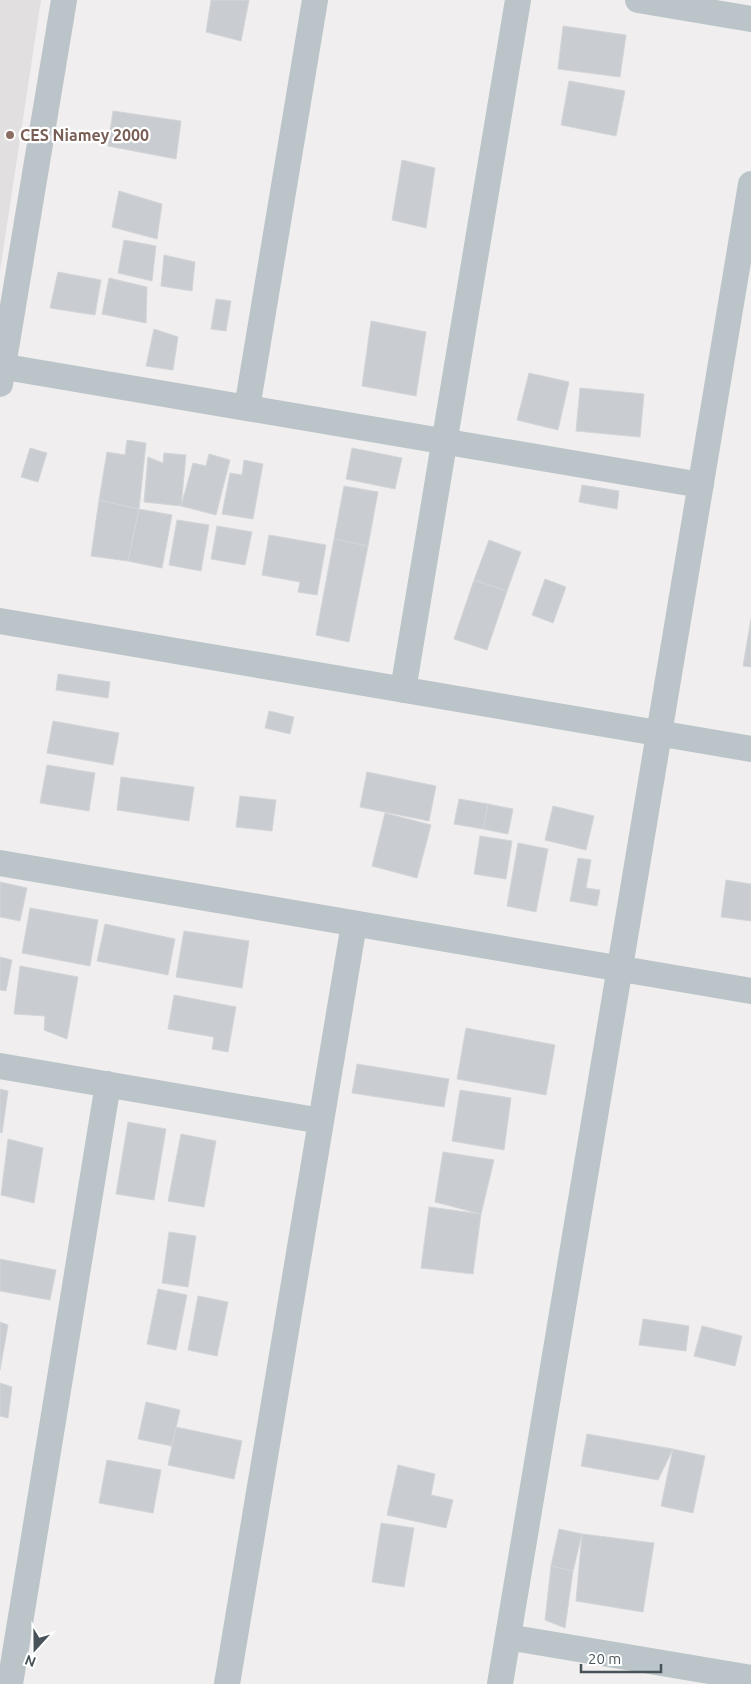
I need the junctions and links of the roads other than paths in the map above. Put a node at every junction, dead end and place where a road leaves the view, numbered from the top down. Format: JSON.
{"nodes":[{"id":1,"x":64,"y":0,"type":"edge"},
{"id":2,"x":315,"y":0,"type":"edge"},
{"id":3,"x":518,"y":0,"type":"edge"},
{"id":4,"x":638,"y":0,"type":"edge"},
{"id":5,"x":751,"y":19,"type":"edge"},
{"id":6,"x":751,"y":184,"type":"edge"},
{"id":7,"x":1,"y":372,"type":"edge"},
{"id":8,"x":247,"y":408,"type":"junction"},
{"id":9,"x":444,"y":442,"type":"junction"},
{"id":10,"x":701,"y":485,"type":"junction"},
{"id":11,"x":0,"y":621,"type":"edge"},
{"id":12,"x":403,"y":690,"type":"junction"},
{"id":13,"x":659,"y":733,"type":"junction"},
{"id":14,"x":751,"y":749,"type":"edge"},
{"id":15,"x":0,"y":863,"type":"edge"},
{"id":16,"x":354,"y":924,"type":"junction"},
{"id":17,"x":620,"y":968,"type":"junction"},
{"id":18,"x":751,"y":991,"type":"edge"},
{"id":19,"x":0,"y":1066,"type":"edge"},
{"id":20,"x":108,"y":1084,"type":"junction"},
{"id":21,"x":321,"y":1121,"type":"junction"},
{"id":22,"x":508,"y":1637,"type":"junction"},
{"id":23,"x":751,"y":1678,"type":"edge"},
{"id":24,"x":10,"y":1684,"type":"edge"},
{"id":25,"x":227,"y":1684,"type":"edge"},
{"id":26,"x":500,"y":1684,"type":"edge"}],
"edges":[{"from":1,"to":7,"type":"street"},
{"from":2,"to":8,"type":"street"},
{"from":3,"to":9,"type":"street"},
{"from":4,"to":5,"type":"street"},
{"from":6,"to":10,"type":"street"},
{"from":7,"to":8,"type":"street"},
{"from":8,"to":9,"type":"street"},
{"from":9,"to":10,"type":"street"},
{"from":9,"to":12,"type":"street"},
{"from":10,"to":13,"type":"street"},
{"from":11,"to":12,"type":"street"},
{"from":12,"to":13,"type":"street"},
{"from":13,"to":14,"type":"street"},
{"from":13,"to":17,"type":"street"},
{"from":15,"to":16,"type":"street"},
{"from":16,"to":17,"type":"street"},
{"from":16,"to":21,"type":"street"},
{"from":17,"to":18,"type":"street"},
{"from":17,"to":22,"type":"street"},
{"from":19,"to":20,"type":"street"},
{"from":20,"to":21,"type":"street"},
{"from":20,"to":24,"type":"street"},
{"from":21,"to":25,"type":"street"},
{"from":22,"to":23,"type":"street"},
{"from":22,"to":26,"type":"street"}]}
